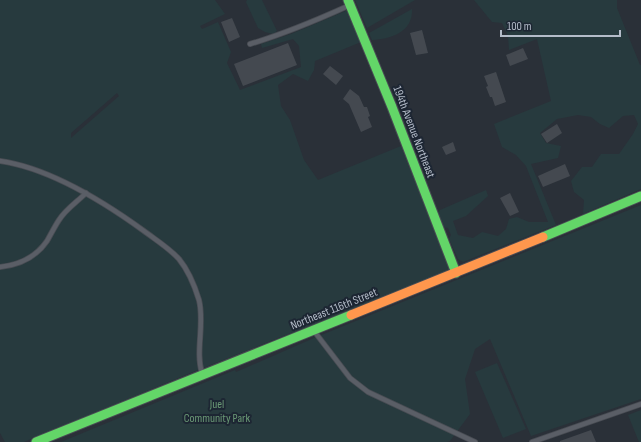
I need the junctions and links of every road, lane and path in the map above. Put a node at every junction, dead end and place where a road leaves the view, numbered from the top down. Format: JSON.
{"nodes":[{"id":1,"x":349,"y":3,"type":"edge"},
{"id":2,"x":250,"y":44,"type":"dead end"},
{"id":3,"x":0,"y":161,"type":"edge"},
{"id":4,"x":86,"y":194,"type":"junction"},
{"id":5,"x":641,"y":196,"type":"edge"},
{"id":6,"x":0,"y":268,"type":"edge"},
{"id":7,"x":456,"y":273,"type":"junction"},
{"id":8,"x":314,"y":330,"type":"junction"},
{"id":9,"x":202,"y":375,"type":"junction"},
{"id":10,"x":641,"y":404,"type":"edge"},
{"id":11,"x":36,"y":442,"type":"edge"},
{"id":12,"x":475,"y":442,"type":"edge"},
{"id":13,"x":532,"y":442,"type":"edge"}],
"edges":[{"from":1,"to":2,"type":"lane"},
{"from":1,"to":7,"type":"street","name":"194th Avenue Northeast"},
{"from":3,"to":4,"type":"lane"},
{"from":4,"to":6,"type":"lane"},
{"from":4,"to":9,"type":"lane"},
{"from":5,"to":7,"type":"street","name":"Northeast 116th Street"},
{"from":7,"to":8,"type":"street","name":"Northeast 116th Street"},
{"from":8,"to":9,"type":"street","name":"Northeast 116th Street"},
{"from":8,"to":12,"type":"lane"},
{"from":9,"to":11,"type":"street","name":"Northeast 116th Street"},
{"from":10,"to":13,"type":"lane"}]}
